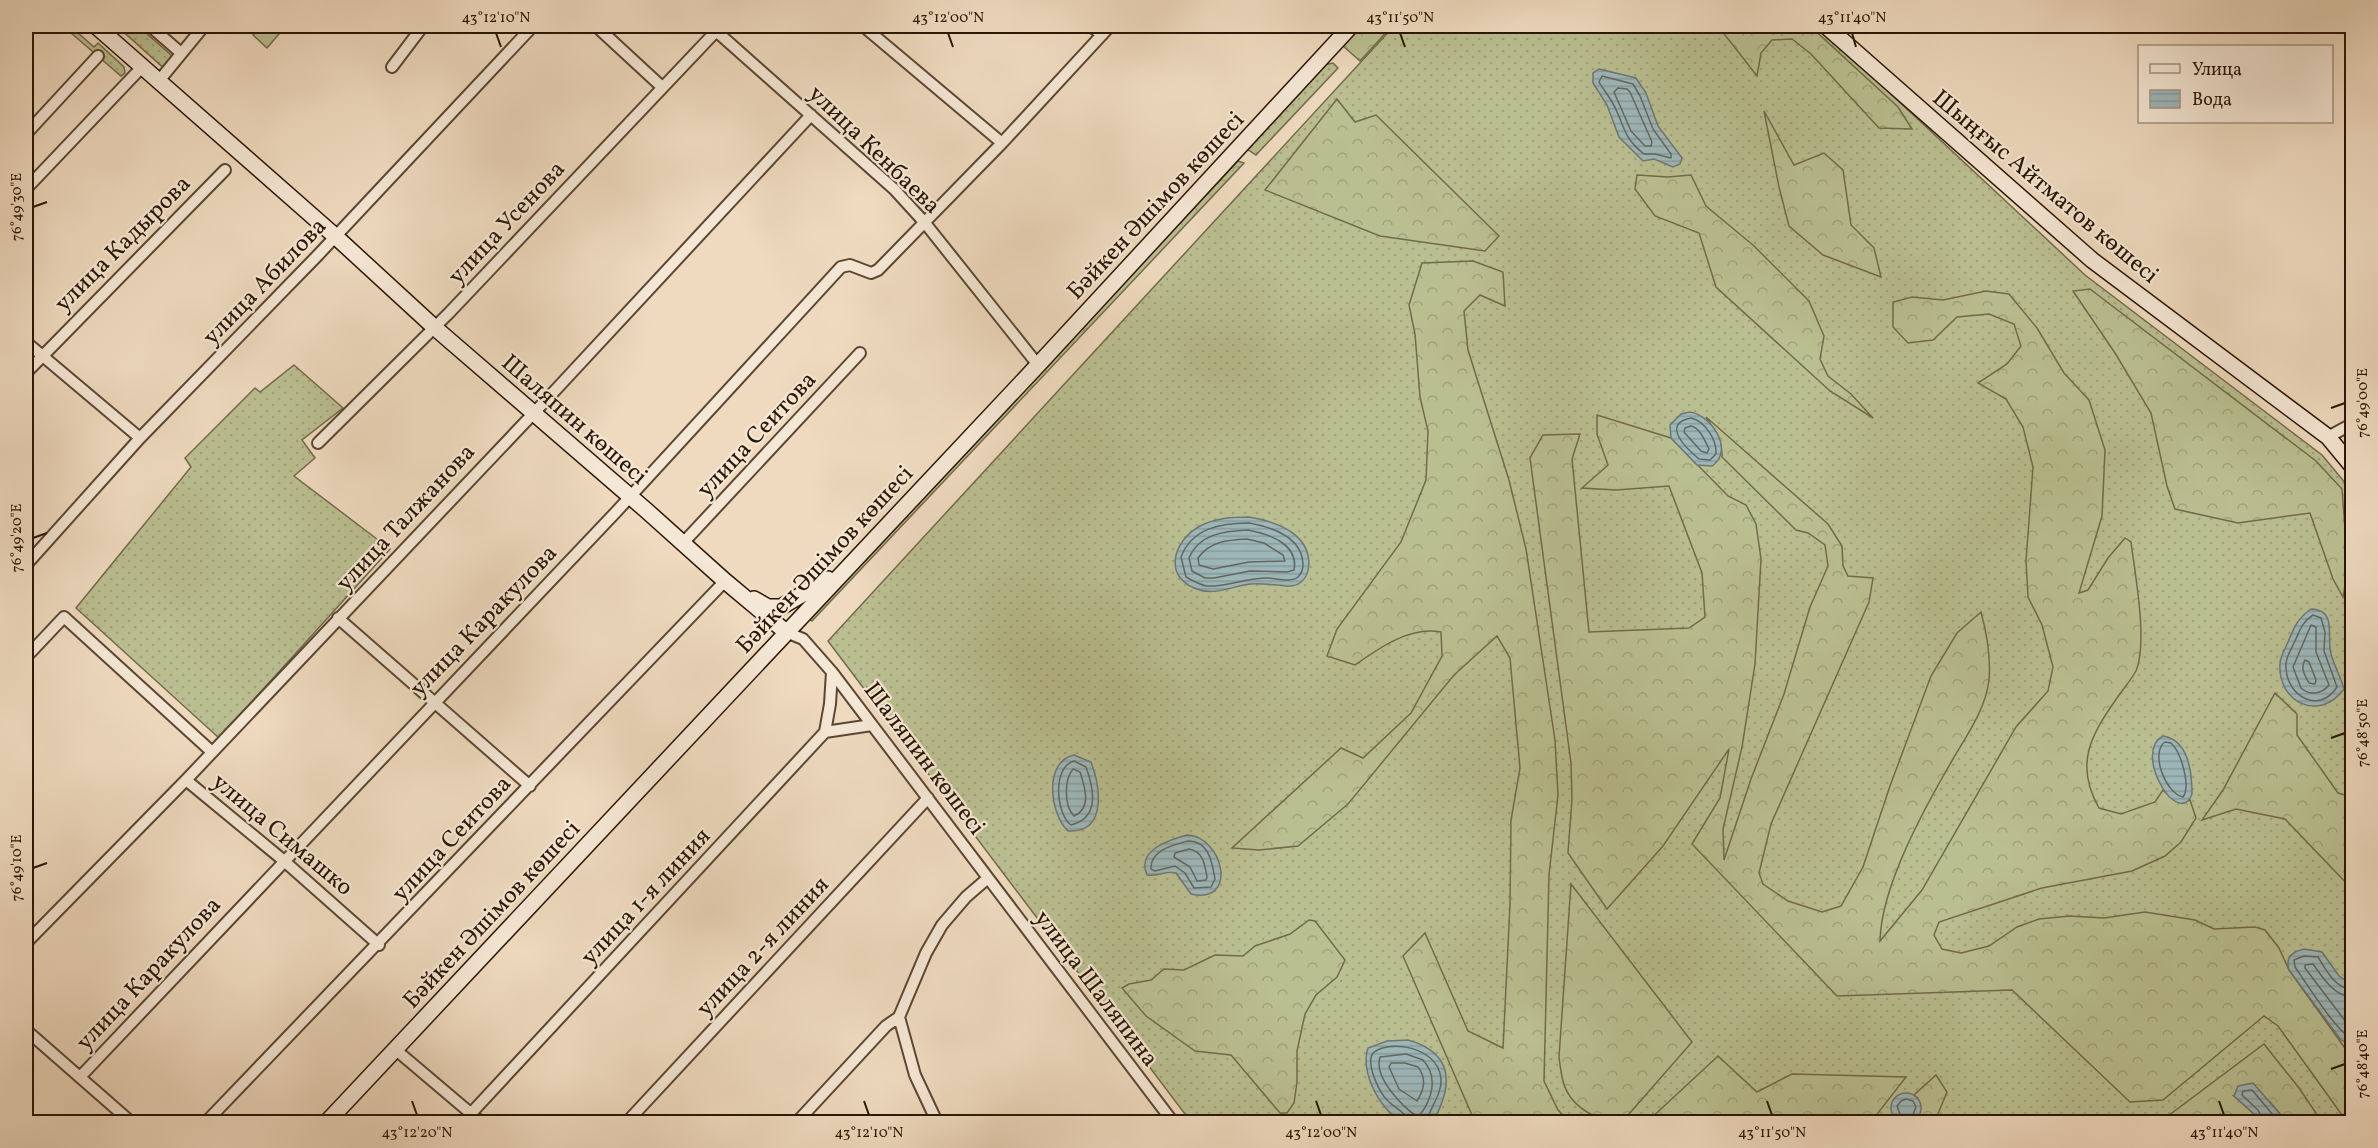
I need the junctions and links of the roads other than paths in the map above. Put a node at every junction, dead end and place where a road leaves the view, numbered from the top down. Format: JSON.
{"nodes":[{"id":1,"x":96,"y":26,"type":"edge"},
{"id":2,"x":150,"y":26,"type":"edge"},
{"id":3,"x":204,"y":26,"type":"edge"},
{"id":4,"x":423,"y":26,"type":"edge"},
{"id":5,"x":532,"y":26,"type":"edge"},
{"id":6,"x":596,"y":26,"type":"edge"},
{"id":7,"x":863,"y":26,"type":"edge"},
{"id":8,"x":1091,"y":26,"type":"edge"},
{"id":9,"x":1110,"y":26,"type":"edge"},
{"id":10,"x":1351,"y":26,"type":"edge"},
{"id":11,"x":1826,"y":26,"type":"edge"},
{"id":12,"x":719,"y":28,"type":"edge"},
{"id":13,"x":1102,"y":34,"type":"junction"},
{"id":14,"x":181,"y":53,"type":"junction"},
{"id":15,"x":98,"y":56,"type":"dead end"},
{"id":16,"x":392,"y":67,"type":"dead end"},
{"id":17,"x":142,"y":68,"type":"junction"},
{"id":18,"x":158,"y":82,"type":"junction"},
{"id":19,"x":662,"y":87,"type":"junction"},
{"id":20,"x":811,"y":115,"type":"junction"},
{"id":21,"x":26,"y":134,"type":"edge"},
{"id":22,"x":1002,"y":143,"type":"junction"},
{"id":23,"x":225,"y":170,"type":"dead end"},
{"id":24,"x":26,"y":189,"type":"edge"},
{"id":25,"x":925,"y":223,"type":"junction"},
{"id":26,"x":335,"y":237,"type":"junction"},
{"id":27,"x":434,"y":327,"type":"junction"},
{"id":28,"x":26,"y":342,"type":"edge"},
{"id":29,"x":860,"y":353,"type":"dead end"},
{"id":30,"x":41,"y":356,"type":"junction"},
{"id":31,"x":1038,"y":365,"type":"junction"},
{"id":32,"x":26,"y":373,"type":"edge"},
{"id":33,"x":534,"y":412,"type":"junction"},
{"id":34,"x":2352,"y":424,"type":"edge"},
{"id":35,"x":2328,"y":437,"type":"junction"},
{"id":36,"x":140,"y":438,"type":"junction"},
{"id":37,"x":318,"y":443,"type":"dead end"},
{"id":38,"x":2352,"y":466,"type":"edge"},
{"id":39,"x":630,"y":496,"type":"junction"},
{"id":40,"x":683,"y":543,"type":"junction"},
{"id":41,"x":26,"y":565,"type":"edge"},
{"id":42,"x":848,"y":567,"type":"junction"},
{"id":43,"x":724,"y":581,"type":"junction"},
{"id":44,"x":338,"y":618,"type":"junction"},
{"id":45,"x":786,"y":632,"type":"junction"},
{"id":46,"x":26,"y":647,"type":"edge"},
{"id":47,"x":832,"y":672,"type":"junction"},
{"id":48,"x":434,"y":702,"type":"junction"},
{"id":49,"x":873,"y":725,"type":"junction"},
{"id":50,"x":825,"y":732,"type":"junction"},
{"id":51,"x":212,"y":752,"type":"junction"},
{"id":52,"x":186,"y":780,"type":"junction"},
{"id":53,"x":530,"y":786,"type":"junction"},
{"id":54,"x":928,"y":798,"type":"junction"},
{"id":55,"x":284,"y":860,"type":"junction"},
{"id":56,"x":988,"y":878,"type":"junction"},
{"id":57,"x":26,"y":943,"type":"edge"},
{"id":58,"x":379,"y":945,"type":"junction"},
{"id":59,"x":899,"y":1017,"type":"junction"},
{"id":60,"x":26,"y":1030,"type":"edge"},
{"id":61,"x":396,"y":1050,"type":"junction"},
{"id":62,"x":80,"y":1077,"type":"junction"},
{"id":63,"x":472,"y":1114,"type":"junction"},
{"id":64,"x":131,"y":1122,"type":"edge"},
{"id":65,"x":206,"y":1122,"type":"edge"},
{"id":66,"x":327,"y":1122,"type":"edge"},
{"id":67,"x":463,"y":1122,"type":"edge"},
{"id":68,"x":481,"y":1122,"type":"edge"},
{"id":69,"x":627,"y":1122,"type":"edge"},
{"id":70,"x":797,"y":1122,"type":"edge"},
{"id":71,"x":937,"y":1122,"type":"edge"},
{"id":72,"x":1173,"y":1122,"type":"edge"}],
"edges":[{"from":1,"to":17,"type":"main road","name":"Шаляпин көшесі"},
{"from":2,"to":14,"type":"street"},
{"from":3,"to":14,"type":"street"},
{"from":4,"to":16,"type":"street"},
{"from":5,"to":26,"type":"street","name":"улица Абилова"},
{"from":6,"to":19,"type":"street"},
{"from":7,"to":22,"type":"street"},
{"from":8,"to":13,"type":"street"},
{"from":9,"to":13,"type":"street"},
{"from":10,"to":31,"type":"main road","name":"Бәйкен Әшімов көшесі"},
{"from":11,"to":35,"type":"main road","name":"Шыңғыс Айтматов көшесі"},
{"from":12,"to":19,"type":"street","name":"улица Усенова"},
{"from":12,"to":20,"type":"street","name":"улица Кенбаева"},
{"from":13,"to":22,"type":"street"},
{"from":14,"to":18,"type":"street"},
{"from":15,"to":21,"type":"street"},
{"from":17,"to":18,"type":"main road","name":"Шаляпин көшесі"},
{"from":17,"to":24,"type":"street"},
{"from":18,"to":26,"type":"main road","name":"Шаляпин көшесі"},
{"from":19,"to":27,"type":"street","name":"улица Усенова"},
{"from":20,"to":25,"type":"street","name":"улица Кенбаева"},
{"from":20,"to":33,"type":"street","name":"улица Талжанова"},
{"from":22,"to":25,"type":"street"},
{"from":23,"to":30,"type":"street","name":"улица Кадырова"},
{"from":25,"to":31,"type":"street","name":"улица Кенбаева"},
{"from":25,"to":39,"type":"street","name":"улица Каракулова"},
{"from":26,"to":27,"type":"main road","name":"Шаляпин көшесі"},
{"from":26,"to":36,"type":"street","name":"улица Абилова"},
{"from":27,"to":33,"type":"main road","name":"Шаляпин көшесі"},
{"from":27,"to":37,"type":"street","name":"улица Усенова"},
{"from":28,"to":30,"type":"street"},
{"from":29,"to":40,"type":"street","name":"улица Сеитова"},
{"from":30,"to":32,"type":"street","name":"улица Кадырова"},
{"from":30,"to":36,"type":"street"},
{"from":31,"to":42,"type":"main road","name":"Бәйкен Әшімов көшесі"},
{"from":33,"to":39,"type":"main road","name":"Шаляпин көшесі"},
{"from":33,"to":44,"type":"street","name":"улица Талжанова"},
{"from":34,"to":35,"type":"street"},
{"from":35,"to":38,"type":"main road","name":"Шыңғыс Айтматов көшесі"},
{"from":36,"to":41,"type":"street","name":"улица Абилова"},
{"from":39,"to":40,"type":"main road","name":"Шаляпин көшесі"},
{"from":39,"to":48,"type":"street","name":"улица Каракулова"},
{"from":40,"to":43,"type":"main road","name":"Шаляпин көшесі"},
{"from":42,"to":43,"type":"main road"},
{"from":42,"to":45,"type":"main road","name":"Бәйкен Әшімов көшесі"},
{"from":43,"to":45,"type":"main road","name":"Шаляпин көшесі"},
{"from":43,"to":53,"type":"street","name":"улица Сеитова"},
{"from":44,"to":48,"type":"street"},
{"from":44,"to":51,"type":"street","name":"улица Талжанова"},
{"from":45,"to":47,"type":"street","name":"Шаляпин көшесі"},
{"from":45,"to":61,"type":"main road","name":"Бәйкен Әшімов көшесі"},
{"from":46,"to":51,"type":"street"},
{"from":47,"to":49,"type":"street","name":"Шаляпин көшесі"},
{"from":47,"to":50,"type":"street"},
{"from":48,"to":53,"type":"street"},
{"from":48,"to":55,"type":"street","name":"улица Каракулова"},
{"from":49,"to":50,"type":"street"},
{"from":49,"to":54,"type":"street","name":"Шаляпин көшесі"},
{"from":50,"to":63,"type":"street","name":"улица 1-я линия"},
{"from":51,"to":52,"type":"street","name":"улица Талжанова"},
{"from":52,"to":55,"type":"street","name":"улица Симашко"},
{"from":52,"to":57,"type":"street","name":"улица Талжанова"},
{"from":53,"to":58,"type":"street","name":"улица Сеитова"},
{"from":54,"to":56,"type":"street","name":"Шаляпин көшесі"},
{"from":54,"to":69,"type":"street","name":"улица 2-я линия"},
{"from":55,"to":58,"type":"street","name":"улица Симашко"},
{"from":55,"to":62,"type":"street","name":"улица Каракулова"},
{"from":56,"to":59,"type":"street"},
{"from":56,"to":72,"type":"street","name":"улица Шаляпина"},
{"from":58,"to":65,"type":"street","name":"улица Сеитова"},
{"from":59,"to":70,"type":"street"},
{"from":59,"to":71,"type":"street"},
{"from":60,"to":62,"type":"street"},
{"from":61,"to":63,"type":"street"},
{"from":61,"to":66,"type":"main road","name":"Бәйкен Әшімов көшесі"},
{"from":62,"to":64,"type":"street"},
{"from":63,"to":67,"type":"street","name":"улица 1-я линия"},
{"from":63,"to":68,"type":"street"}]}
